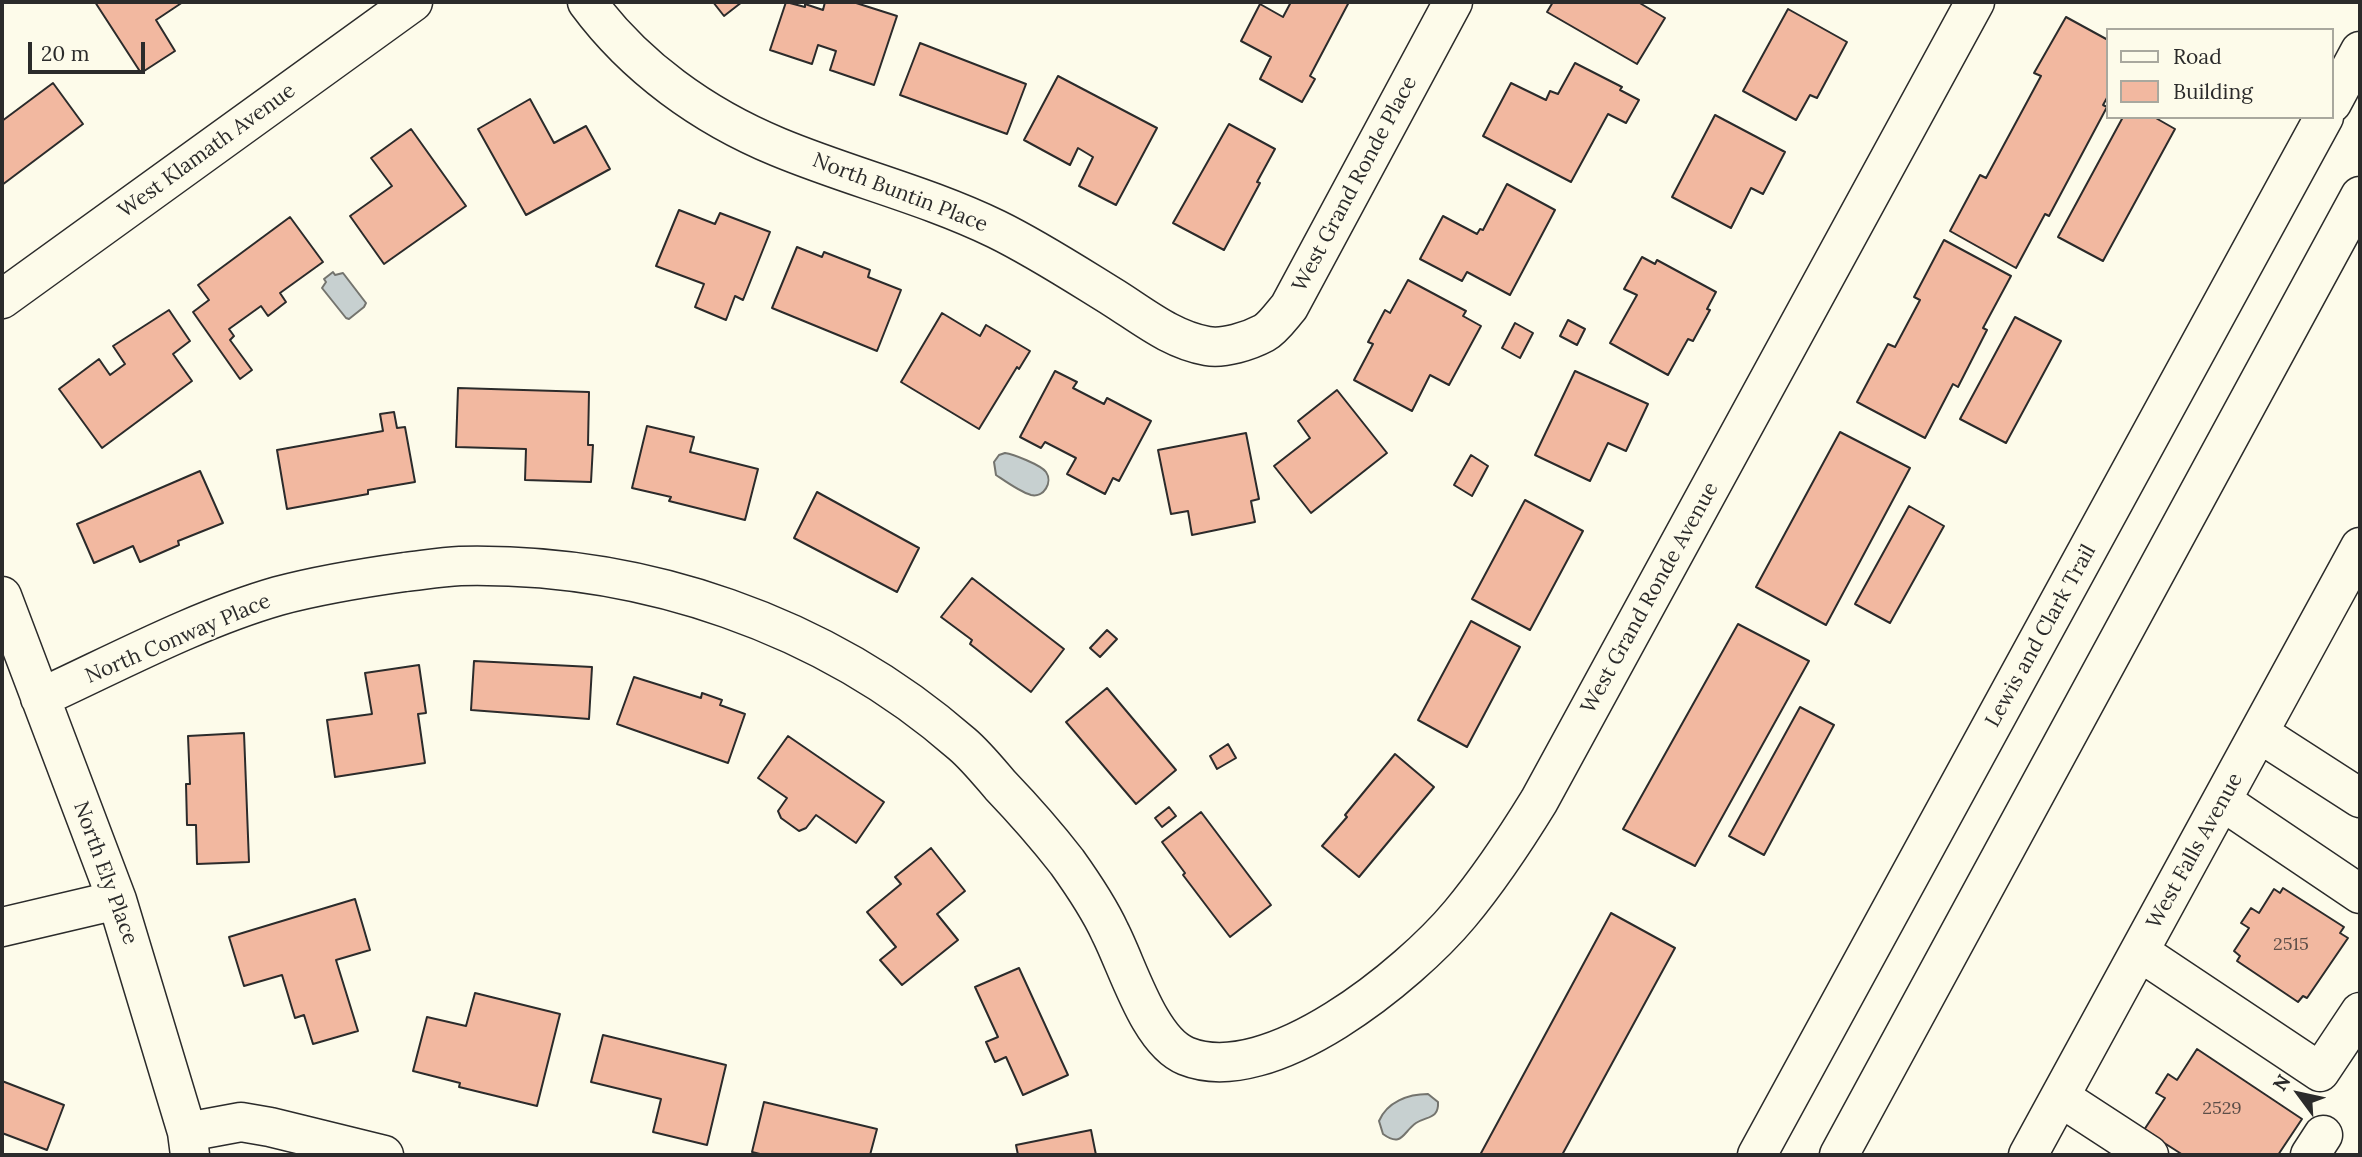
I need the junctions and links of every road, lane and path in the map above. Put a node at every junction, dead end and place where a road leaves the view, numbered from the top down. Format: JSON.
{"nodes":[{"id":1,"x":413,"y":2,"type":"edge"},
{"id":2,"x":587,"y":2,"type":"edge"},
{"id":3,"x":1453,"y":2,"type":"edge"},
{"id":4,"x":1975,"y":2,"type":"edge"},
{"id":5,"x":2360,"y":51,"type":"edge"},
{"id":6,"x":2334,"y":99,"type":"edge"},
{"id":7,"x":2323,"y":119,"type":"edge"},
{"id":8,"x":2360,"y":196,"type":"edge"},
{"id":9,"x":2,"y":299,"type":"edge"},
{"id":10,"x":1236,"y":343,"type":"joint"},
{"id":11,"x":2356,"y":567,"type":"edge"},
{"id":12,"x":2,"y":596,"type":"edge"},
{"id":13,"x":40,"y":698,"type":"junction"},
{"id":14,"x":2259,"y":733,"type":"junction"},
{"id":15,"x":2360,"y":798,"type":"edge"},
{"id":16,"x":2222,"y":802,"type":"junction"},
{"id":17,"x":2360,"y":894,"type":"edge"},
{"id":18,"x":117,"y":900,"type":"junction"},
{"id":19,"x":2,"y":927,"type":"edge"},
{"id":20,"x":2140,"y":952,"type":"junction"},
{"id":21,"x":2360,"y":1012,"type":"edge"},
{"id":22,"x":1200,"y":1059,"type":"joint"},
{"id":23,"x":2060,"y":1097,"type":"junction"},
{"id":24,"x":189,"y":1144,"type":"edge"},
{"id":25,"x":384,"y":1155,"type":"edge"},
{"id":26,"x":1758,"y":1155,"type":"edge"},
{"id":27,"x":1839,"y":1155,"type":"edge"},
{"id":28,"x":2028,"y":1155,"type":"edge"},
{"id":29,"x":2149,"y":1155,"type":"edge"}],
"edges":[{"from":1,"to":9,"type":"main road","name":"West Klamath Avenue"},
{"from":2,"to":10,"type":"main road","name":"North Buntin Place"},
{"from":3,"to":10,"type":"main road","name":"West Grand Ronde Place"},
{"from":4,"to":22,"type":"main road","name":"West Grand Ronde Avenue"},
{"from":5,"to":6,"type":"main road"},
{"from":7,"to":26,"type":"main road","name":"Lewis and Clark Trail"},
{"from":8,"to":27,"type":"main road"},
{"from":11,"to":14,"type":"main road","name":"West Falls Avenue"},
{"from":12,"to":13,"type":"main road","name":"North Ely Place"},
{"from":13,"to":18,"type":"main road","name":"North Ely Place"},
{"from":13,"to":22,"type":"main road","name":"North Conway Place"},
{"from":14,"to":15,"type":"main road"},
{"from":14,"to":16,"type":"main road","name":"West Falls Avenue"},
{"from":16,"to":17,"type":"main road"},
{"from":16,"to":20,"type":"main road","name":"West Falls Avenue"},
{"from":18,"to":19,"type":"main road"},
{"from":18,"to":24,"type":"main road","name":"North Ely Place"},
{"from":20,"to":21,"type":"main road"},
{"from":20,"to":23,"type":"main road","name":"West Falls Avenue"},
{"from":23,"to":28,"type":"main road","name":"West Falls Avenue"},
{"from":23,"to":29,"type":"main road"},
{"from":24,"to":25,"type":"main road"}]}
